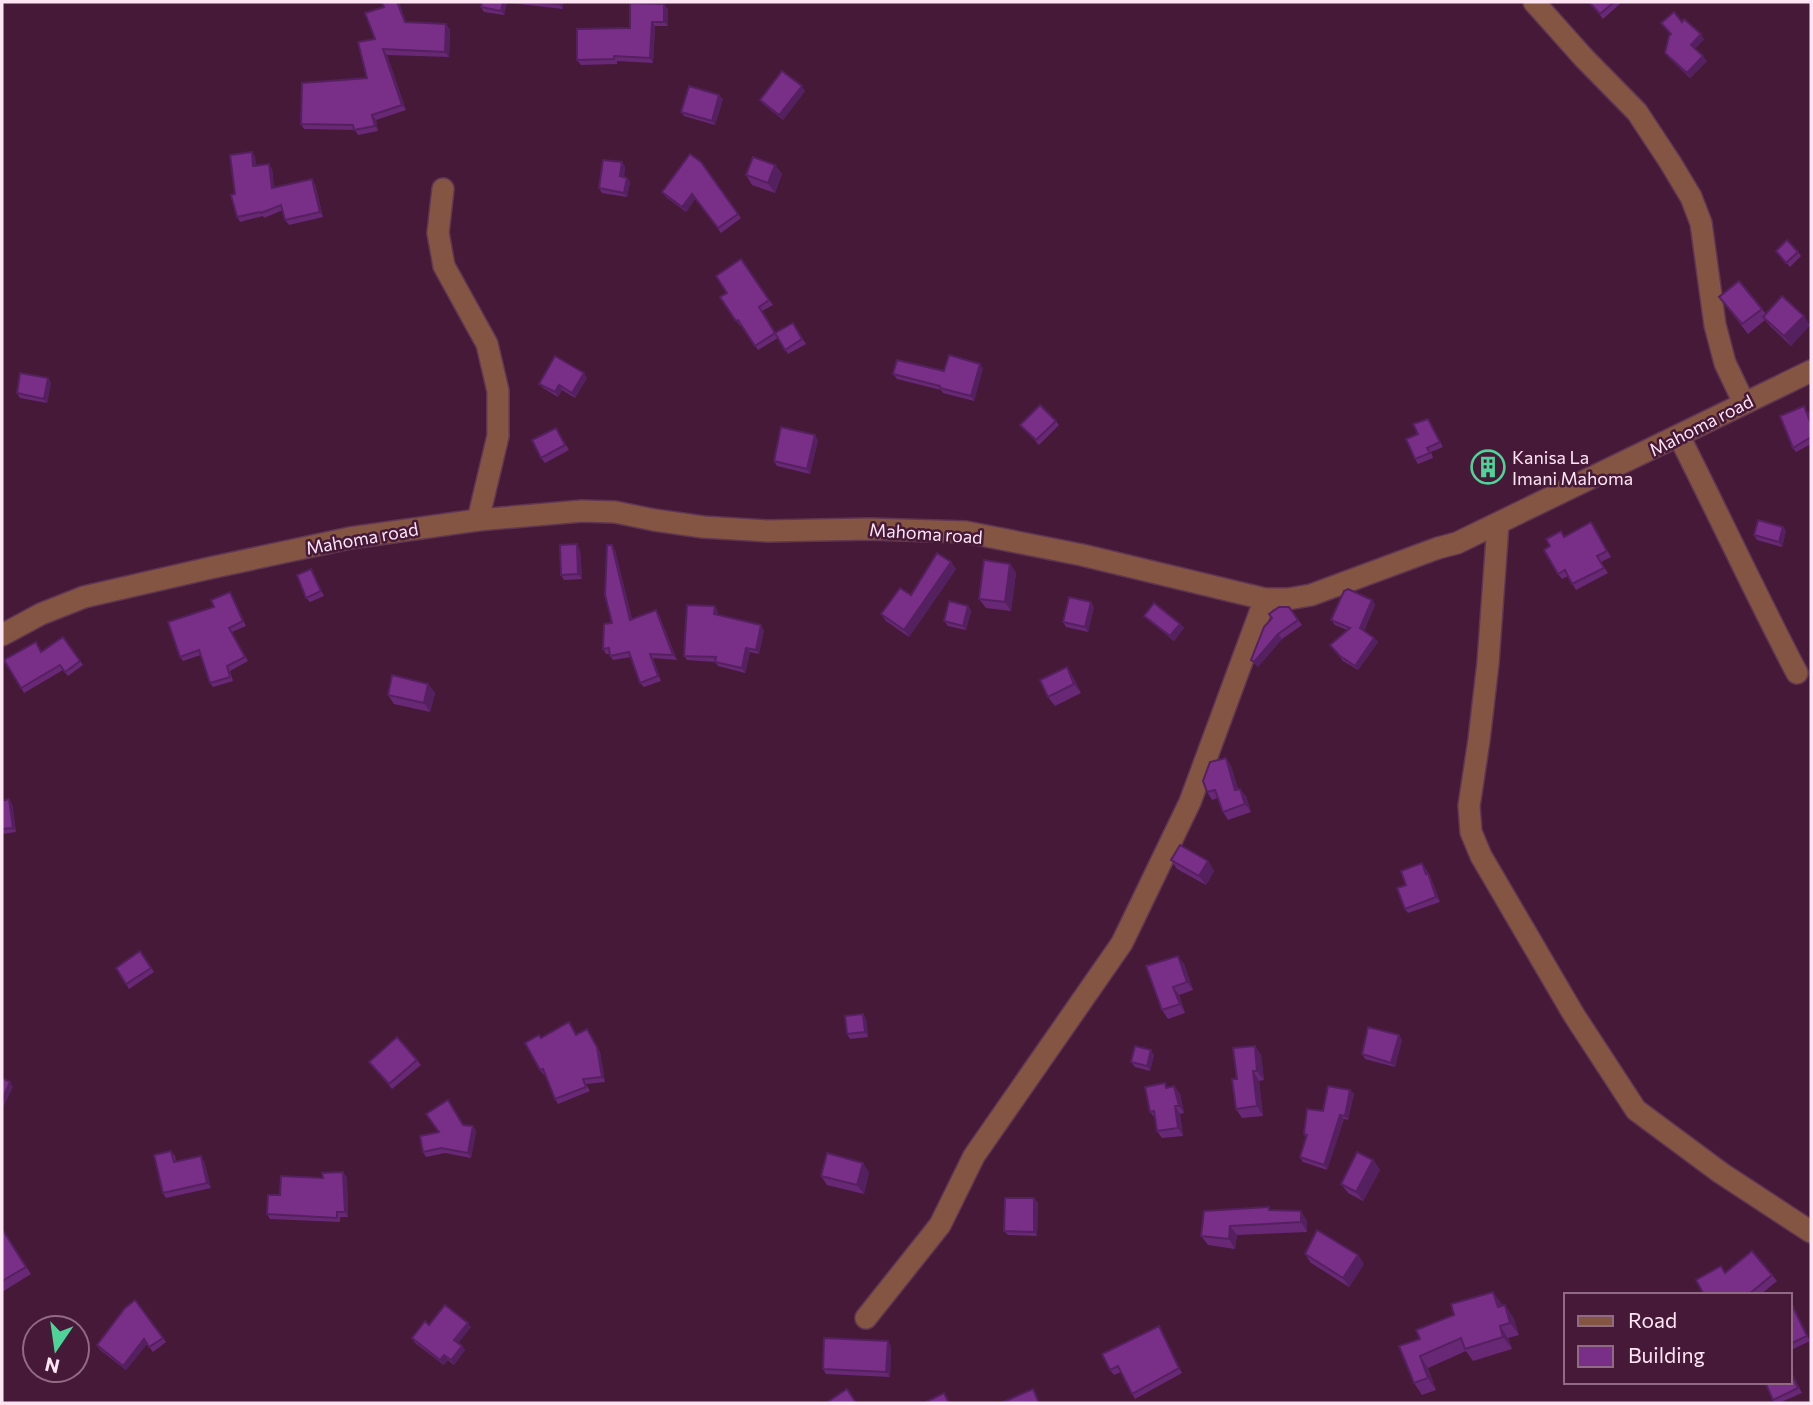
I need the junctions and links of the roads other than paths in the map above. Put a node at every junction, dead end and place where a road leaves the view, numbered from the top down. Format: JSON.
{"nodes":[{"id":1,"x":1534,"y":2,"type":"edge"},
{"id":2,"x":443,"y":189,"type":"dead end"},
{"id":3,"x":1811,"y":371,"type":"edge"},
{"id":4,"x":1744,"y":403,"type":"junction"},
{"id":5,"x":1679,"y":436,"type":"junction"},
{"id":6,"x":478,"y":520,"type":"junction"},
{"id":7,"x":1498,"y":524,"type":"junction"},
{"id":8,"x":1265,"y":599,"type":"junction"},
{"id":9,"x":2,"y":635,"type":"edge"},
{"id":10,"x":1797,"y":673,"type":"dead end"},
{"id":11,"x":1811,"y":1232,"type":"edge"},
{"id":12,"x":866,"y":1318,"type":"dead end"}],
"edges":[{"from":1,"to":4,"type":"street"},
{"from":2,"to":6,"type":"street"},
{"from":3,"to":4,"type":"street","name":"Mahoma road"},
{"from":4,"to":5,"type":"street","name":"Mahoma road"},
{"from":5,"to":7,"type":"street","name":"Mahoma road"},
{"from":5,"to":10,"type":"street"},
{"from":6,"to":8,"type":"street","name":"Mahoma road"},
{"from":6,"to":9,"type":"street","name":"Mahoma road"},
{"from":7,"to":8,"type":"street","name":"Mahoma road"},
{"from":7,"to":11,"type":"street"},
{"from":8,"to":12,"type":"street"}]}
